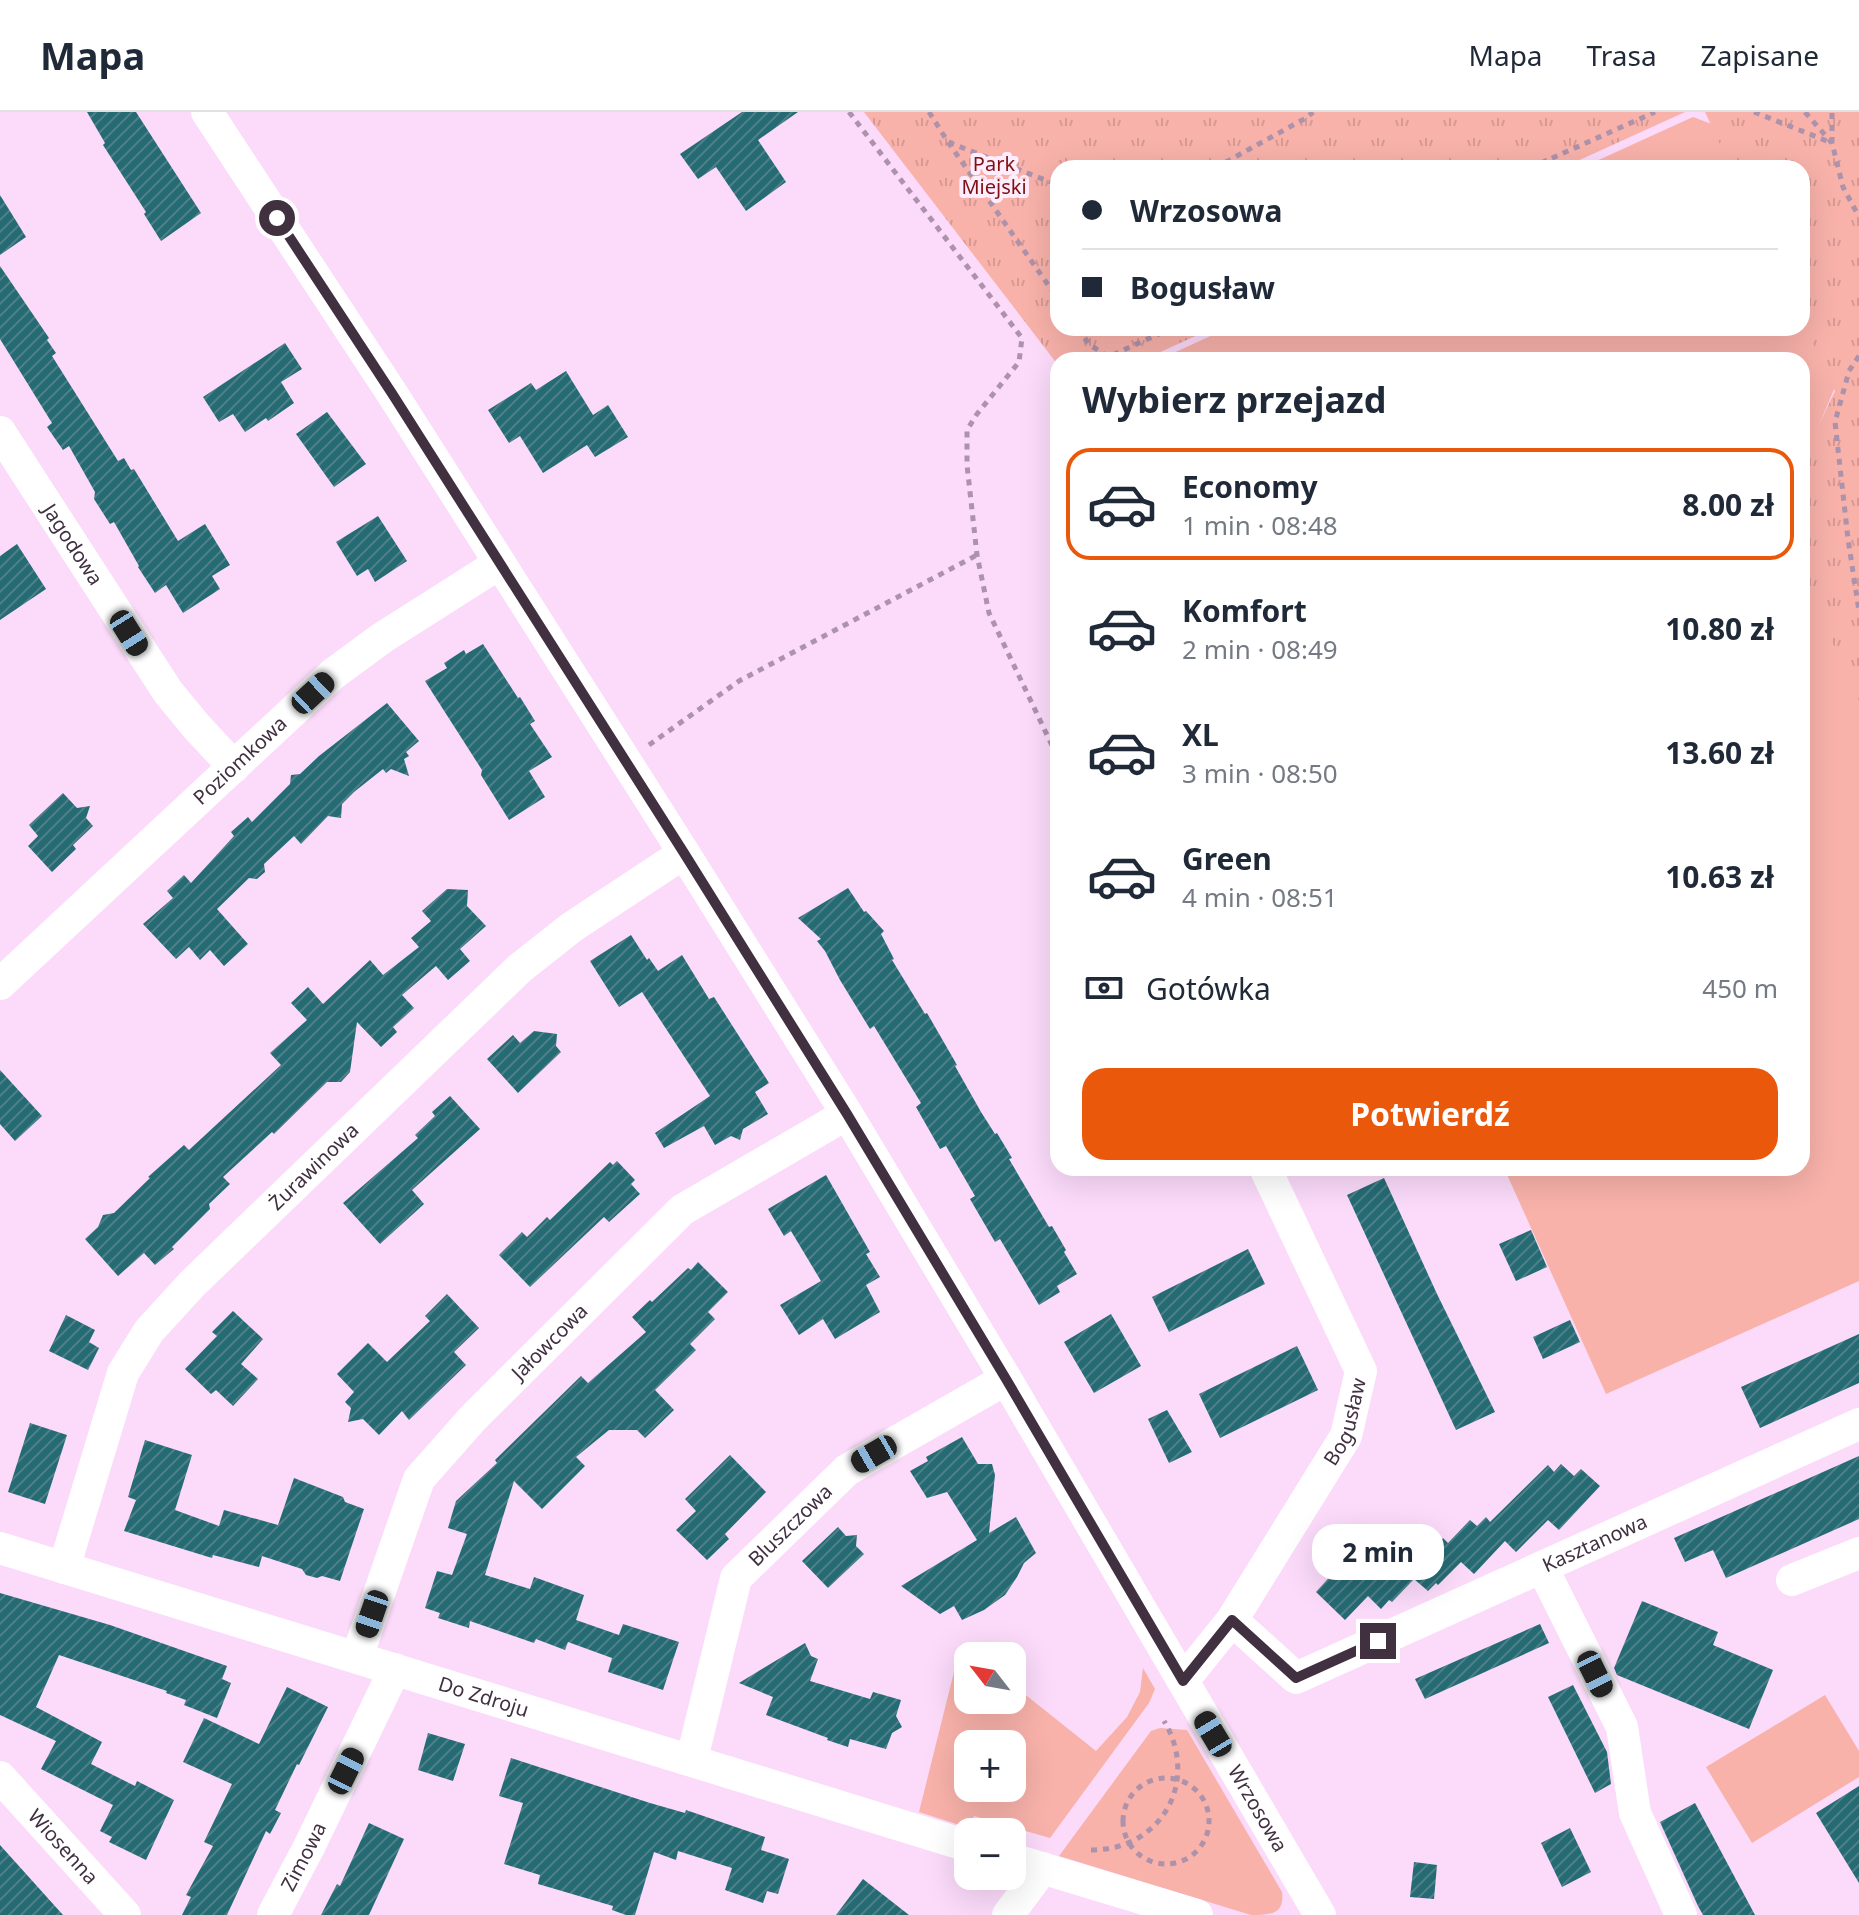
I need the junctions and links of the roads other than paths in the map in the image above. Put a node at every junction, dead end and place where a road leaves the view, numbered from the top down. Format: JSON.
{"nodes":[{"id":1,"x":207,"y":112,"type":"edge"},
{"id":2,"x":0,"y":432,"type":"edge"},
{"id":3,"x":500,"y":563,"type":"junction"},
{"id":4,"x":234,"y":767,"type":"junction"},
{"id":5,"x":684,"y":853,"type":"junction"},
{"id":6,"x":0,"y":984,"type":"edge"},
{"id":7,"x":847,"y":1114,"type":"junction"},
{"id":8,"x":1269,"y":1176,"type":"edge"},
{"id":9,"x":1006,"y":1379,"type":"junction"},
{"id":10,"x":1859,"y":1424,"type":"edge"},
{"id":11,"x":0,"y":1548,"type":"edge"},
{"id":12,"x":1859,"y":1553,"type":"edge"},
{"id":13,"x":1542,"y":1567,"type":"junction"},
{"id":14,"x":64,"y":1568,"type":"junction"},
{"id":15,"x":1792,"y":1580,"type":"dead end"},
{"id":16,"x":1232,"y":1620,"type":"junction"},
{"id":17,"x":357,"y":1657,"type":"junction"},
{"id":18,"x":395,"y":1669,"type":"junction"},
{"id":19,"x":1183,"y":1681,"type":"junction"},
{"id":20,"x":692,"y":1759,"type":"junction"},
{"id":21,"x":0,"y":1777,"type":"edge"},
{"id":22,"x":954,"y":1842,"type":"edge"},
{"id":23,"x":1026,"y":1863,"type":"edge"},
{"id":24,"x":1043,"y":1868,"type":"junction"},
{"id":25,"x":125,"y":1915,"type":"edge"},
{"id":26,"x":273,"y":1915,"type":"edge"},
{"id":27,"x":1008,"y":1915,"type":"edge"},
{"id":28,"x":1197,"y":1915,"type":"edge"},
{"id":29,"x":1320,"y":1915,"type":"edge"},
{"id":30,"x":1681,"y":1915,"type":"edge"}],
"edges":[{"from":1,"to":3,"type":"street","name":"Wrzosowa"},
{"from":2,"to":4,"type":"street","name":"Jagodowa"},
{"from":3,"to":4,"type":"street","name":"Poziomkowa"},
{"from":3,"to":5,"type":"street","name":"Wrzosowa"},
{"from":4,"to":6,"type":"street","name":"Poziomkowa"},
{"from":5,"to":7,"type":"street","name":"Wrzosowa"},
{"from":5,"to":14,"type":"street","name":"Żurawinowa"},
{"from":7,"to":9,"type":"street","name":"Wrzosowa"},
{"from":7,"to":17,"type":"street","name":"Jałowcowa"},
{"from":8,"to":16,"type":"street","name":"Bogusław"},
{"from":9,"to":19,"type":"street","name":"Wrzosowa"},
{"from":9,"to":20,"type":"street","name":"Bluszczowa"},
{"from":10,"to":13,"type":"street","name":"Kasztanowa"},
{"from":11,"to":14,"type":"street","name":"Do Zdroju"},
{"from":12,"to":15,"type":"street"},
{"from":13,"to":16,"type":"street"},
{"from":13,"to":30,"type":"street","name":"Kasztanowa"},
{"from":14,"to":17,"type":"street","name":"Do Zdroju"},
{"from":16,"to":19,"type":"street","name":"Bogusław"},
{"from":17,"to":18,"type":"street","name":"Do Zdroju"},
{"from":18,"to":20,"type":"street","name":"Do Zdroju"},
{"from":18,"to":26,"type":"street","name":"Zimowa"},
{"from":19,"to":29,"type":"street","name":"Wrzosowa"},
{"from":20,"to":22,"type":"street","name":"Do Zdroju"},
{"from":21,"to":25,"type":"street","name":"Wiosenna"},
{"from":23,"to":24,"type":"street"},
{"from":24,"to":27,"type":"street"},
{"from":24,"to":28,"type":"street"}]}
